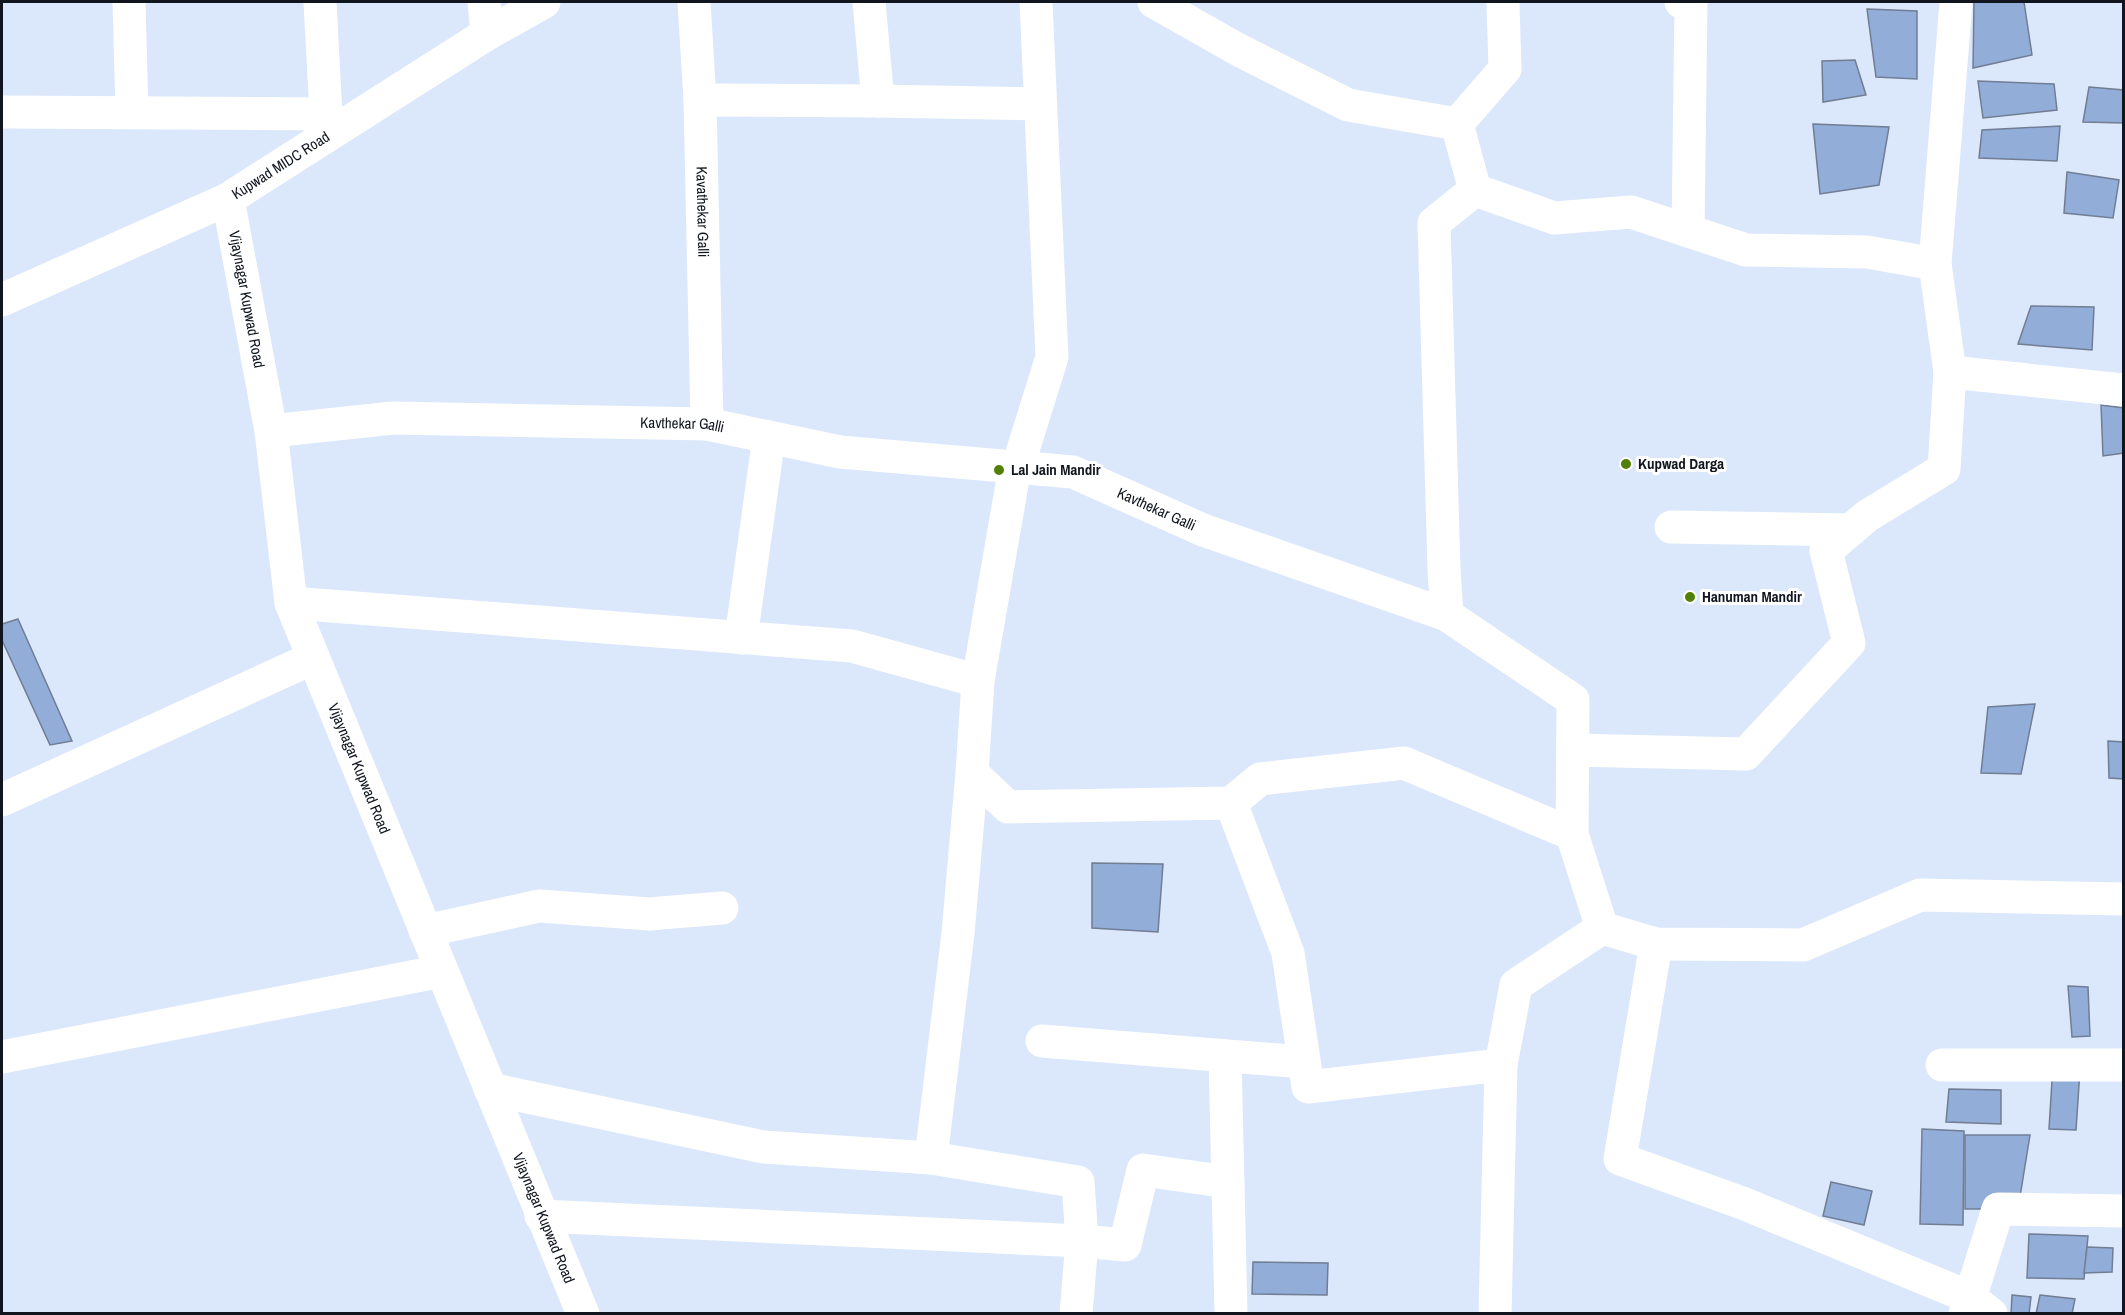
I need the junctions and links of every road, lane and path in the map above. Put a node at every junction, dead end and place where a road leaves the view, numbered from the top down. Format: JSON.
{"nodes":[{"id":1,"x":129,"y":2,"type":"edge"},
{"id":2,"x":320,"y":2,"type":"edge"},
{"id":3,"x":484,"y":2,"type":"edge"},
{"id":4,"x":544,"y":2,"type":"edge"},
{"id":5,"x":694,"y":2,"type":"edge"},
{"id":6,"x":869,"y":2,"type":"edge"},
{"id":7,"x":1036,"y":2,"type":"edge"},
{"id":8,"x":1154,"y":2,"type":"edge"},
{"id":9,"x":1507,"y":2,"type":"edge"},
{"id":10,"x":1681,"y":2,"type":"edge"},
{"id":11,"x":1956,"y":2,"type":"edge"},
{"id":12,"x":487,"y":34,"type":"junction"},
{"id":13,"x":700,"y":100,"type":"junction"},
{"id":14,"x":878,"y":101,"type":"junction"},
{"id":15,"x":1040,"y":104,"type":"junction"},
{"id":16,"x":2,"y":112,"type":"edge"},
{"id":17,"x":132,"y":112,"type":"junction"},
{"id":18,"x":1457,"y":124,"type":"junction"},
{"id":19,"x":326,"y":125,"type":"junction"},
{"id":20,"x":1475,"y":190,"type":"junction"},
{"id":21,"x":228,"y":199,"type":"junction"},
{"id":22,"x":1689,"y":231,"type":"junction"},
{"id":23,"x":1935,"y":264,"type":"junction"},
{"id":24,"x":2,"y":300,"type":"edge"},
{"id":25,"x":1950,"y":372,"type":"junction"},
{"id":26,"x":2124,"y":390,"type":"edge"},
{"id":27,"x":708,"y":424,"type":"junction"},
{"id":28,"x":271,"y":431,"type":"junction"},
{"id":29,"x":769,"y":437,"type":"junction"},
{"id":30,"x":1015,"y":467,"type":"junction"},
{"id":31,"x":1671,"y":527,"type":"dead end"},
{"id":32,"x":1851,"y":530,"type":"junction"},
{"id":33,"x":291,"y":603,"type":"junction"},
{"id":34,"x":1447,"y":615,"type":"junction"},
{"id":35,"x":741,"y":638,"type":"junction"},
{"id":36,"x":313,"y":658,"type":"junction"},
{"id":37,"x":978,"y":681,"type":"junction"},
{"id":38,"x":1573,"y":750,"type":"junction"},
{"id":39,"x":972,"y":773,"type":"junction"},
{"id":40,"x":2,"y":800,"type":"edge"},
{"id":41,"x":1231,"y":803,"type":"junction"},
{"id":42,"x":1572,"y":834,"type":"junction"},
{"id":43,"x":2124,"y":899,"type":"edge"},
{"id":44,"x":722,"y":908,"type":"dead end"},
{"id":45,"x":1602,"y":928,"type":"junction"},
{"id":46,"x":425,"y":931,"type":"junction"},
{"id":47,"x":1656,"y":944,"type":"junction"},
{"id":48,"x":441,"y":971,"type":"junction"},
{"id":49,"x":1042,"y":1041,"type":"dead end"},
{"id":50,"x":1225,"y":1056,"type":"junction"},
{"id":51,"x":2,"y":1057,"type":"edge"},
{"id":52,"x":1304,"y":1062,"type":"junction"},
{"id":53,"x":1501,"y":1065,"type":"junction"},
{"id":54,"x":1942,"y":1065,"type":"dead end"},
{"id":55,"x":2124,"y":1065,"type":"edge"},
{"id":56,"x":490,"y":1089,"type":"junction"},
{"id":57,"x":931,"y":1158,"type":"junction"},
{"id":58,"x":1228,"y":1182,"type":"junction"},
{"id":59,"x":2124,"y":1211,"type":"edge"},
{"id":60,"x":541,"y":1216,"type":"junction"},
{"id":61,"x":1082,"y":1241,"type":"junction"},
{"id":62,"x":1975,"y":1308,"type":"edge"},
{"id":63,"x":582,"y":1314,"type":"edge"},
{"id":64,"x":1076,"y":1314,"type":"edge"},
{"id":65,"x":1231,"y":1314,"type":"edge"},
{"id":66,"x":1495,"y":1314,"type":"edge"}],
"edges":[{"from":1,"to":17,"type":"street"},
{"from":2,"to":19,"type":"street"},
{"from":3,"to":12,"type":"street"},
{"from":4,"to":12,"type":"street","name":"Kupwad MIDC Road"},
{"from":5,"to":13,"type":"street","name":"Kavathekar Galli"},
{"from":6,"to":14,"type":"street"},
{"from":7,"to":15,"type":"street"},
{"from":8,"to":18,"type":"street"},
{"from":9,"to":18,"type":"street"},
{"from":10,"to":22,"type":"street"},
{"from":11,"to":23,"type":"street"},
{"from":12,"to":19,"type":"street","name":"Kupwad MIDC Road"},
{"from":13,"to":14,"type":"street"},
{"from":13,"to":27,"type":"street","name":"Kavathekar Galli"},
{"from":14,"to":15,"type":"street"},
{"from":15,"to":30,"type":"street"},
{"from":16,"to":17,"type":"street"},
{"from":17,"to":19,"type":"street"},
{"from":18,"to":20,"type":"street"},
{"from":19,"to":21,"type":"street","name":"Kupwad MIDC Road"},
{"from":20,"to":22,"type":"street"},
{"from":20,"to":34,"type":"street"},
{"from":21,"to":24,"type":"street","name":"Kupwad MIDC Road"},
{"from":21,"to":28,"type":"street","name":"Vijaynagar Kupwad Road"},
{"from":22,"to":23,"type":"street"},
{"from":23,"to":25,"type":"street"},
{"from":25,"to":26,"type":"street"},
{"from":25,"to":32,"type":"street"},
{"from":27,"to":28,"type":"street","name":"Kavthekar Galli"},
{"from":27,"to":29,"type":"street","name":"Kavthekar Galli"},
{"from":28,"to":33,"type":"street","name":"Vijaynagar Kupwad Road"},
{"from":29,"to":30,"type":"street","name":"Kavthekar Galli"},
{"from":29,"to":35,"type":"street"},
{"from":30,"to":34,"type":"street","name":"Kavthekar Galli"},
{"from":30,"to":37,"type":"street"},
{"from":31,"to":32,"type":"street"},
{"from":32,"to":38,"type":"street"},
{"from":33,"to":35,"type":"street"},
{"from":33,"to":36,"type":"street","name":"Vijaynagar Kupwad Road"},
{"from":34,"to":38,"type":"street","name":"Kavthekar Galli"},
{"from":35,"to":37,"type":"street"},
{"from":36,"to":40,"type":"street"},
{"from":36,"to":46,"type":"street","name":"Vijaynagar Kupwad Road"},
{"from":37,"to":39,"type":"street"},
{"from":38,"to":42,"type":"street"},
{"from":39,"to":41,"type":"street"},
{"from":39,"to":57,"type":"street"},
{"from":41,"to":42,"type":"street"},
{"from":41,"to":52,"type":"street"},
{"from":42,"to":45,"type":"street"},
{"from":43,"to":47,"type":"street"},
{"from":44,"to":46,"type":"street"},
{"from":45,"to":47,"type":"street"},
{"from":45,"to":53,"type":"street"},
{"from":46,"to":48,"type":"street","name":"Vijaynagar Kupwad Road"},
{"from":47,"to":62,"type":"street"},
{"from":48,"to":51,"type":"street"},
{"from":48,"to":56,"type":"street","name":"Vijaynagar Kupwad Road"},
{"from":49,"to":50,"type":"street"},
{"from":50,"to":52,"type":"street"},
{"from":50,"to":58,"type":"street"},
{"from":52,"to":53,"type":"street"},
{"from":53,"to":66,"type":"street"},
{"from":54,"to":55,"type":"street"},
{"from":56,"to":57,"type":"street"},
{"from":56,"to":60,"type":"street","name":"Vijaynagar Kupwad Road"},
{"from":57,"to":61,"type":"street"},
{"from":58,"to":61,"type":"street"},
{"from":58,"to":65,"type":"street"},
{"from":59,"to":62,"type":"street"},
{"from":60,"to":61,"type":"street"},
{"from":60,"to":63,"type":"street","name":"Vijaynagar Kupwad Road"},
{"from":61,"to":64,"type":"street"}]}
